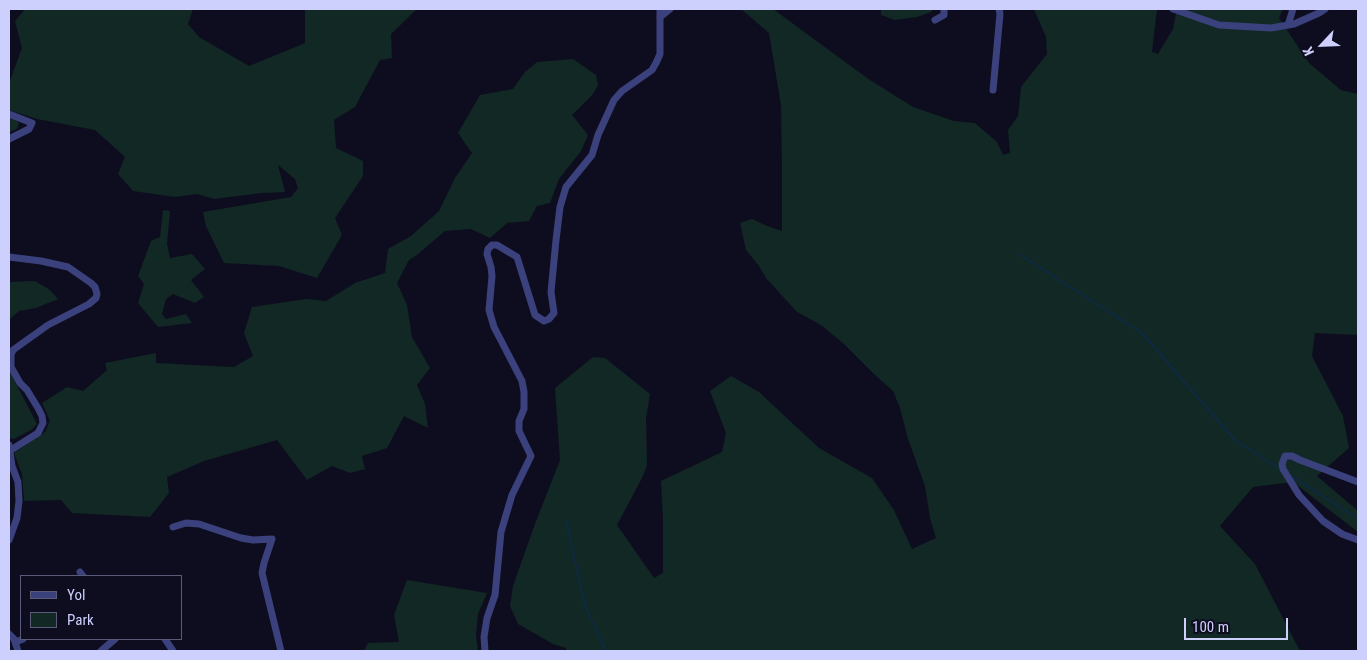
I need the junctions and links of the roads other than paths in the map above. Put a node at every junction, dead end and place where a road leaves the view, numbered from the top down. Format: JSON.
{"nodes":[{"id":1,"x":670,"y":9,"type":"edge"},
{"id":2,"x":944,"y":9,"type":"edge"},
{"id":3,"x":999,"y":9,"type":"edge"},
{"id":4,"x":1173,"y":9,"type":"edge"},
{"id":5,"x":1293,"y":9,"type":"edge"},
{"id":6,"x":1325,"y":9,"type":"edge"},
{"id":7,"x":660,"y":13,"type":"edge"},
{"id":8,"x":935,"y":20,"type":"dead end"},
{"id":9,"x":1288,"y":25,"type":"junction"},
{"id":10,"x":993,"y":90,"type":"dead end"},
{"id":11,"x":9,"y":114,"type":"edge"},
{"id":12,"x":9,"y":139,"type":"edge"},
{"id":13,"x":9,"y":257,"type":"edge"},
{"id":14,"x":10,"y":447,"type":"edge"},
{"id":15,"x":1358,"y":482,"type":"edge"},
{"id":16,"x":173,"y":527,"type":"dead end"},
{"id":17,"x":9,"y":540,"type":"edge"},
{"id":18,"x":1358,"y":540,"type":"edge"},
{"id":19,"x":9,"y":634,"type":"edge"},
{"id":20,"x":19,"y":640,"type":"edge"},
{"id":21,"x":114,"y":640,"type":"edge"},
{"id":22,"x":166,"y":640,"type":"edge"},
{"id":23,"x":18,"y":651,"type":"edge"},
{"id":24,"x":102,"y":651,"type":"edge"},
{"id":25,"x":173,"y":651,"type":"edge"},
{"id":26,"x":281,"y":651,"type":"edge"},
{"id":27,"x":485,"y":651,"type":"edge"}],
"edges":[{"from":1,"to":7,"type":"street"},
{"from":2,"to":8,"type":"street"},
{"from":3,"to":10,"type":"street"},
{"from":4,"to":9,"type":"street"},
{"from":5,"to":9,"type":"street"},
{"from":6,"to":9,"type":"street"},
{"from":7,"to":27,"type":"street"},
{"from":11,"to":12,"type":"street"},
{"from":13,"to":14,"type":"street"},
{"from":14,"to":17,"type":"street"},
{"from":15,"to":18,"type":"street"},
{"from":16,"to":26,"type":"street"},
{"from":19,"to":20,"type":"street"},
{"from":20,"to":23,"type":"street"},
{"from":21,"to":24,"type":"street"},
{"from":22,"to":25,"type":"street"}]}
